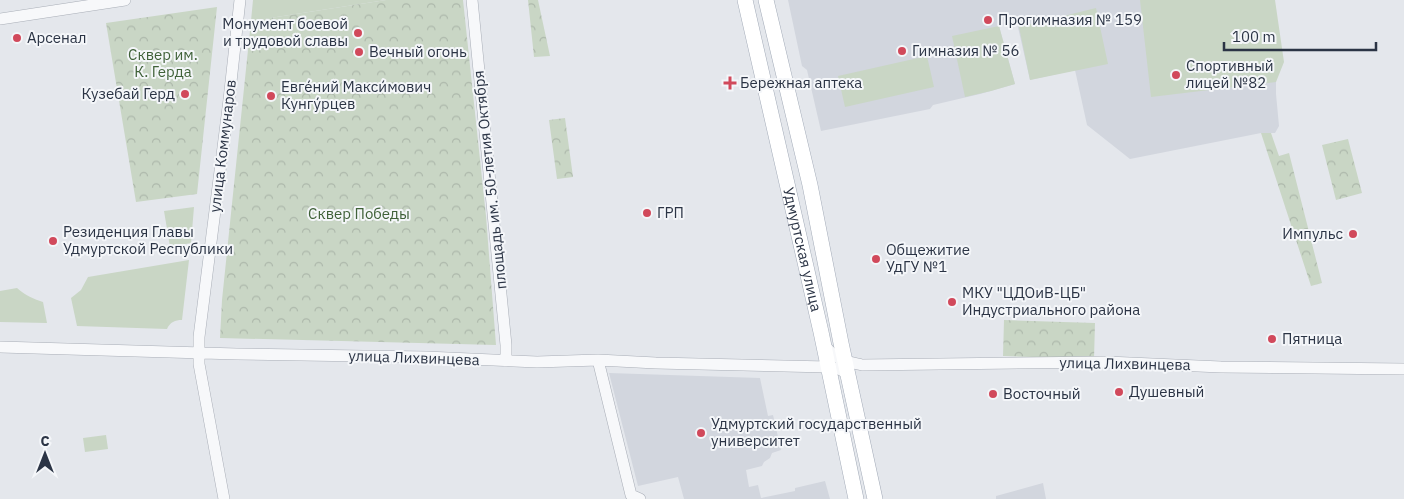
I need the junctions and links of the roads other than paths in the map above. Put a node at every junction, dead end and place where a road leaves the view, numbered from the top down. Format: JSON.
{"nodes":[{"id":1,"x":125,"y":0,"type":"edge"},
{"id":2,"x":240,"y":0,"type":"edge"},
{"id":3,"x":472,"y":0,"type":"edge"},
{"id":4,"x":746,"y":0,"type":"edge"},
{"id":5,"x":766,"y":0,"type":"edge"},
{"id":6,"x":0,"y":19,"type":"edge"},
{"id":7,"x":810,"y":185,"type":"junction"},
{"id":8,"x":789,"y":190,"type":"junction"},
{"id":9,"x":824,"y":345,"type":"junction"},
{"id":10,"x":0,"y":347,"type":"edge"},
{"id":11,"x":198,"y":353,"type":"junction"},
{"id":12,"x":598,"y":360,"type":"junction"},
{"id":13,"x":506,"y":361,"type":"junction"},
{"id":14,"x":828,"y":367,"type":"junction"},
{"id":15,"x":847,"y":368,"type":"junction"},
{"id":16,"x":1404,"y":368,"type":"edge"},
{"id":17,"x":866,"y":457,"type":"junction"},
{"id":18,"x":848,"y":461,"type":"junction"},
{"id":19,"x":224,"y":499,"type":"edge"},
{"id":20,"x":640,"y":499,"type":"edge"},
{"id":21,"x":856,"y":499,"type":"edge"},
{"id":22,"x":875,"y":499,"type":"edge"}],
"edges":[{"from":1,"to":6,"type":"street"},
{"from":2,"to":11,"type":"street","name":"улица Коммунаров"},
{"from":3,"to":13,"type":"street","name":"площадь им. 50-летия Октября"},
{"from":4,"to":8,"type":"main road","name":"Удмуртская улица"},
{"from":5,"to":7,"type":"main road","name":"Удмуртская улица"},
{"from":7,"to":8,"type":"main road"},
{"from":7,"to":15,"type":"main road","name":"Удмуртская улица"},
{"from":8,"to":9,"type":"main road","name":"Удмуртская улица"},
{"from":9,"to":14,"type":"main road","name":"Удмуртская улица"},
{"from":9,"to":15,"type":"street"},
{"from":10,"to":11,"type":"street","name":"улица Лихвинцева"},
{"from":11,"to":13,"type":"street","name":"улица Лихвинцева"},
{"from":11,"to":19,"type":"street","name":"улица Коммунаров"},
{"from":12,"to":13,"type":"street","name":"улица Лихвинцева"},
{"from":12,"to":14,"type":"street","name":"улица Лихвинцева"},
{"from":12,"to":20,"type":"street"},
{"from":14,"to":15,"type":"street","name":"улица Лихвинцева"},
{"from":14,"to":18,"type":"main road","name":"Удмуртская улица"},
{"from":15,"to":16,"type":"street","name":"улица Лихвинцева"},
{"from":15,"to":17,"type":"main road","name":"Удмуртская улица"},
{"from":17,"to":18,"type":"main road"},
{"from":17,"to":22,"type":"main road","name":"Удмуртская улица"},
{"from":18,"to":21,"type":"main road","name":"Удмуртская улица"}]}
